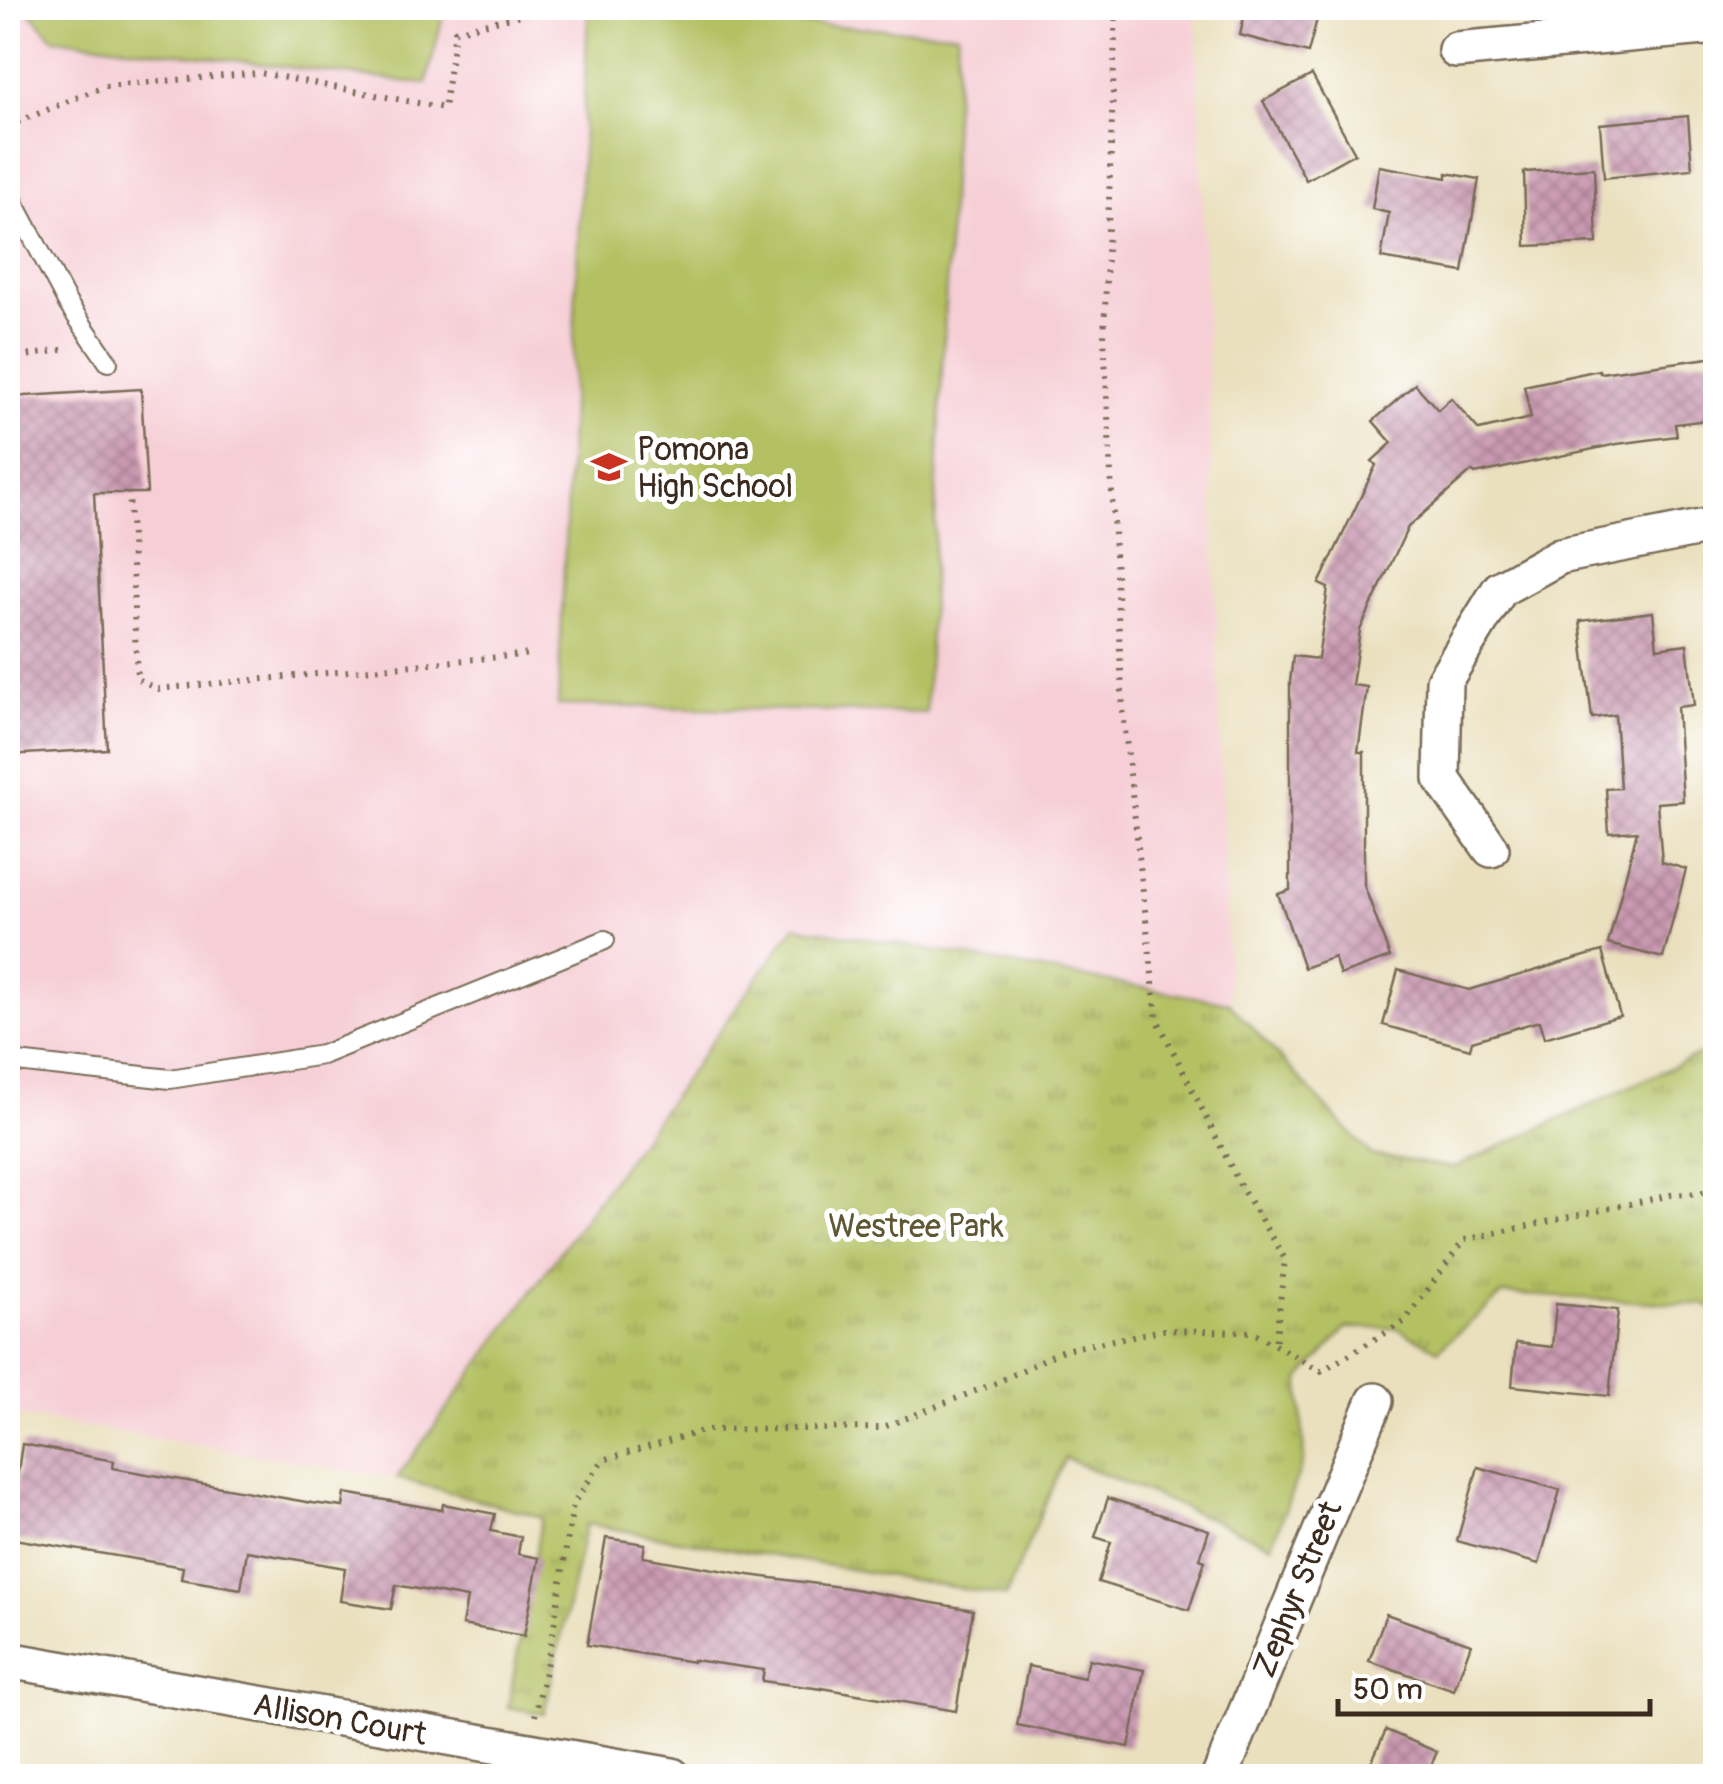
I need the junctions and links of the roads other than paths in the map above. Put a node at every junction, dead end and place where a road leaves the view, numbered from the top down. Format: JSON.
{"nodes":[{"id":1,"x":1716,"y":26,"type":"edge"},
{"id":2,"x":1456,"y":50,"type":"dead end"},
{"id":3,"x":8,"y":191,"type":"edge"},
{"id":4,"x":108,"y":362,"type":"dead end"},
{"id":5,"x":1716,"y":525,"type":"edge"},
{"id":6,"x":1491,"y":848,"type":"dead end"},
{"id":7,"x":605,"y":940,"type":"dead end"},
{"id":8,"x":8,"y":1061,"type":"edge"},
{"id":9,"x":1375,"y":1401,"type":"dead end"},
{"id":10,"x":8,"y":1660,"type":"edge"},
{"id":11,"x":672,"y":1776,"type":"edge"},
{"id":12,"x":1220,"y":1776,"type":"edge"}],
"edges":[{"from":1,"to":2,"type":"street"},
{"from":3,"to":4,"type":"lane"},
{"from":5,"to":6,"type":"street"},
{"from":7,"to":8,"type":"lane"},
{"from":9,"to":12,"type":"street","name":"Zephyr Street"},
{"from":10,"to":11,"type":"street","name":"Allison Court"}]}
